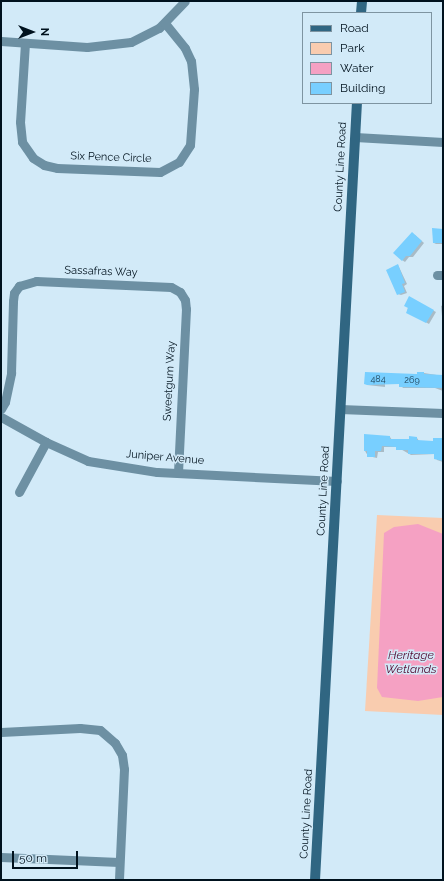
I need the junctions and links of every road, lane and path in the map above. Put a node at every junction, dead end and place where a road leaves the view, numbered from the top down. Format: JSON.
{"nodes":[{"id":1,"x":185,"y":1,"type":"edge"},
{"id":2,"x":362,"y":1,"type":"edge"},
{"id":3,"x":361,"y":12,"type":"edge"},
{"id":4,"x":165,"y":23,"type":"junction"},
{"id":5,"x":1,"y":41,"type":"edge"},
{"id":6,"x":25,"y":43,"type":"junction"},
{"id":7,"x":357,"y":104,"type":"edge"},
{"id":8,"x":355,"y":137,"type":"junction"},
{"id":9,"x":443,"y":142,"type":"edge"},
{"id":10,"x":180,"y":292,"type":"joint"},
{"id":11,"x":1,"y":409,"type":"edge"},
{"id":12,"x":340,"y":409,"type":"junction"},
{"id":13,"x":443,"y":413,"type":"edge"},
{"id":14,"x":1,"y":416,"type":"edge"},
{"id":15,"x":46,"y":442,"type":"junction"},
{"id":16,"x":178,"y":472,"type":"junction"},
{"id":17,"x":337,"y":482,"type":"junction"},
{"id":18,"x":19,"y":492,"type":"dead end"},
{"id":19,"x":1,"y":732,"type":"edge"},
{"id":20,"x":1,"y":857,"type":"edge"},
{"id":21,"x":120,"y":862,"type":"junction"},
{"id":22,"x":119,"y":880,"type":"edge"},
{"id":23,"x":315,"y":880,"type":"edge"}],
"edges":[{"from":1,"to":4,"type":"street"},
{"from":2,"to":3,"type":"main road"},
{"from":4,"to":6,"type":"street"},
{"from":4,"to":6,"type":"street","name":"Six Pence Circle"},
{"from":5,"to":6,"type":"street"},
{"from":7,"to":8,"type":"main road","name":"County Line Road"},
{"from":8,"to":9,"type":"street"},
{"from":8,"to":12,"type":"main road","name":"County Line Road"},
{"from":10,"to":11,"type":"street","name":"Sassafras Way"},
{"from":10,"to":16,"type":"street","name":"Sweetgum Way"},
{"from":12,"to":13,"type":"street"},
{"from":12,"to":17,"type":"main road","name":"County Line Road"},
{"from":14,"to":15,"type":"street","name":"Juniper Avenue"},
{"from":15,"to":16,"type":"street","name":"Juniper Avenue"},
{"from":15,"to":18,"type":"street"},
{"from":16,"to":17,"type":"street","name":"Juniper Avenue"},
{"from":17,"to":23,"type":"main road","name":"County Line Road"},
{"from":19,"to":21,"type":"street"},
{"from":20,"to":21,"type":"street"},
{"from":21,"to":22,"type":"street"}]}
